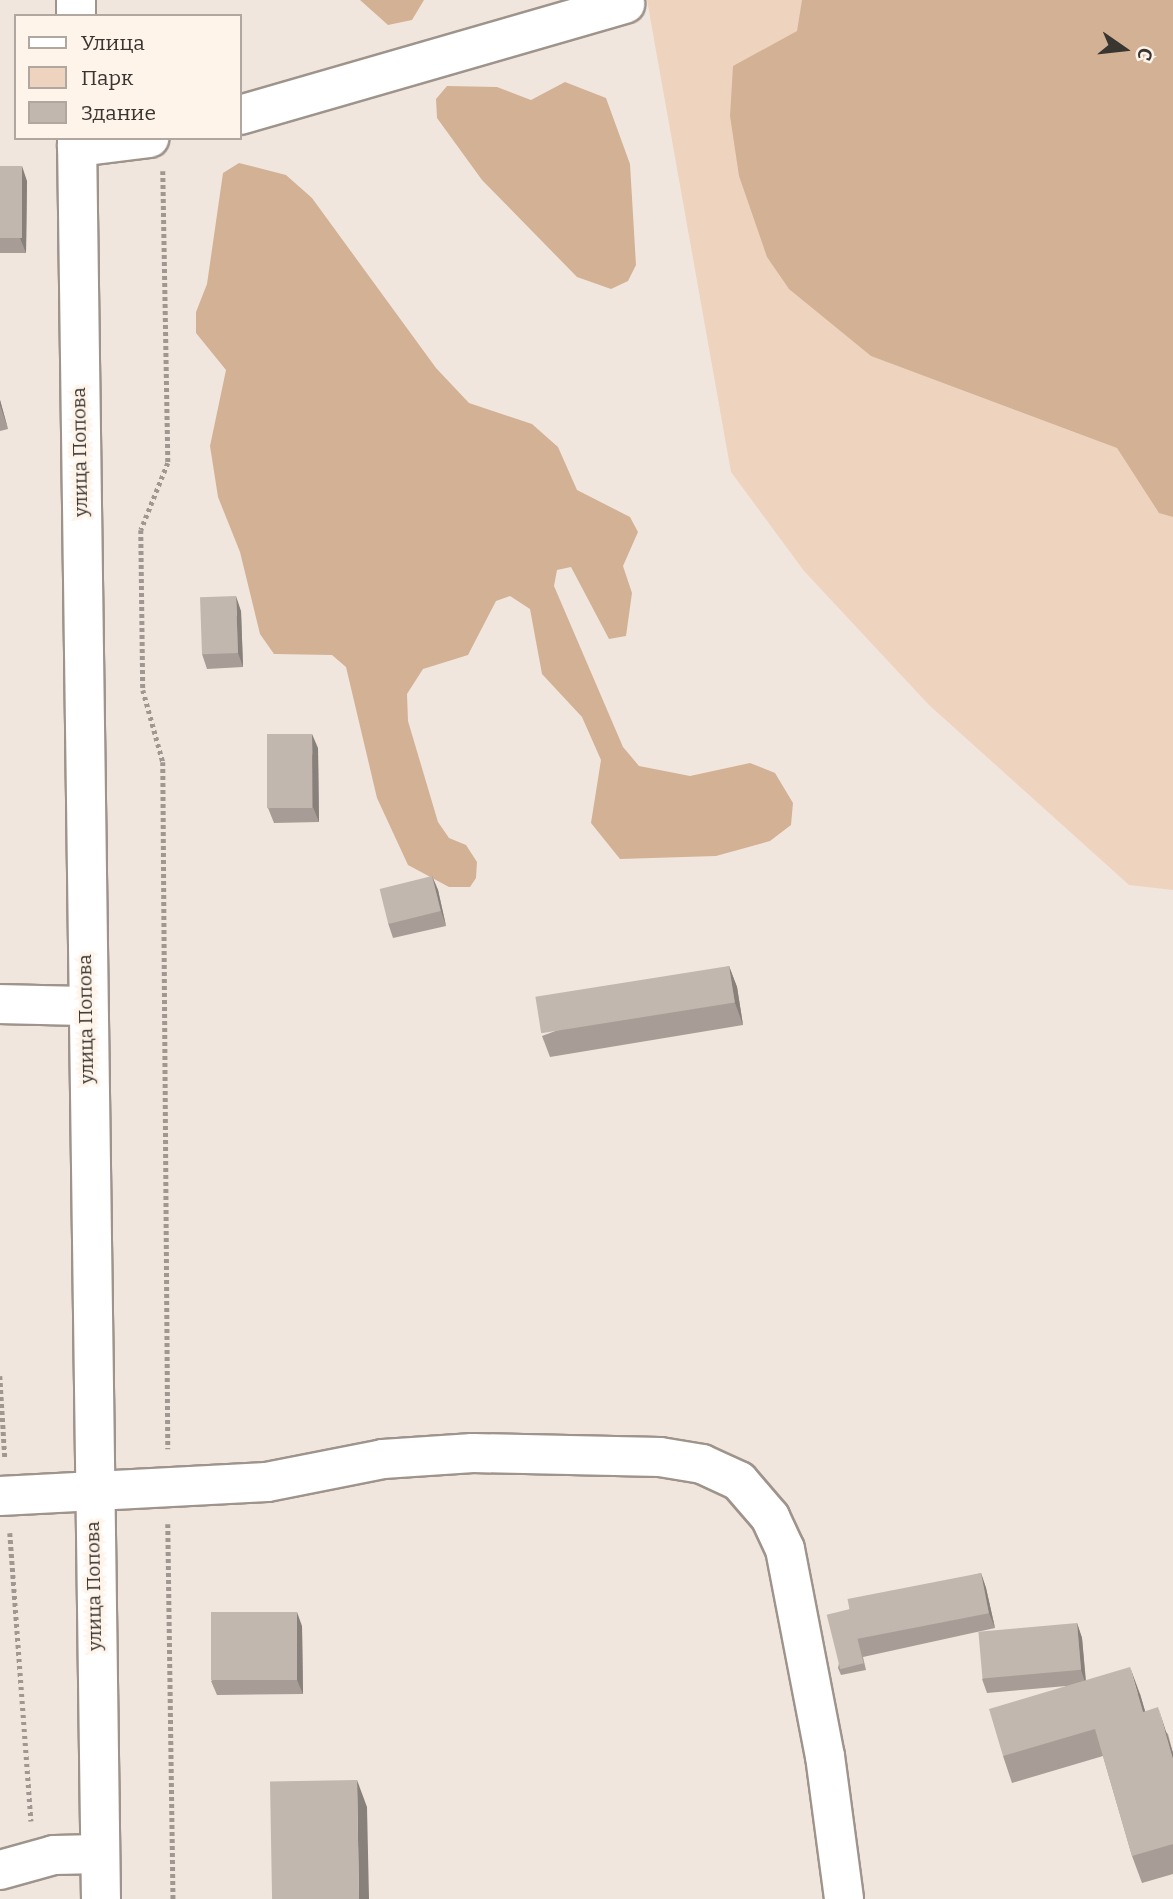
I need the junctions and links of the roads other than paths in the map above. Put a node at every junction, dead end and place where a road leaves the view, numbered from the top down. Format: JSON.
{"nodes":[{"id":1,"x":625,"y":4,"type":"dead end"},
{"id":2,"x":242,"y":114,"type":"edge"},
{"id":3,"x":77,"y":143,"type":"edge"},
{"id":4,"x":156,"y":152,"type":"edge"},
{"id":5,"x":0,"y":1004,"type":"edge"},
{"id":6,"x":86,"y":1006,"type":"junction"},
{"id":7,"x":92,"y":1494,"type":"junction"},
{"id":8,"x":3,"y":1496,"type":"edge"},
{"id":9,"x":100,"y":1854,"type":"junction"},
{"id":10,"x":17,"y":1864,"type":"edge"},
{"id":11,"x":101,"y":1899,"type":"edge"},
{"id":12,"x":844,"y":1899,"type":"edge"}],
"edges":[{"from":1,"to":2,"type":"main road"},
{"from":3,"to":4,"type":"main road"},
{"from":3,"to":6,"type":"main road","name":"улица Попова"},
{"from":5,"to":6,"type":"main road"},
{"from":6,"to":7,"type":"main road","name":"улица Попова"},
{"from":7,"to":8,"type":"main road"},
{"from":7,"to":9,"type":"main road","name":"улица Попова"},
{"from":7,"to":12,"type":"main road"},
{"from":9,"to":10,"type":"main road"},
{"from":9,"to":11,"type":"main road","name":"улица Попова"}]}
